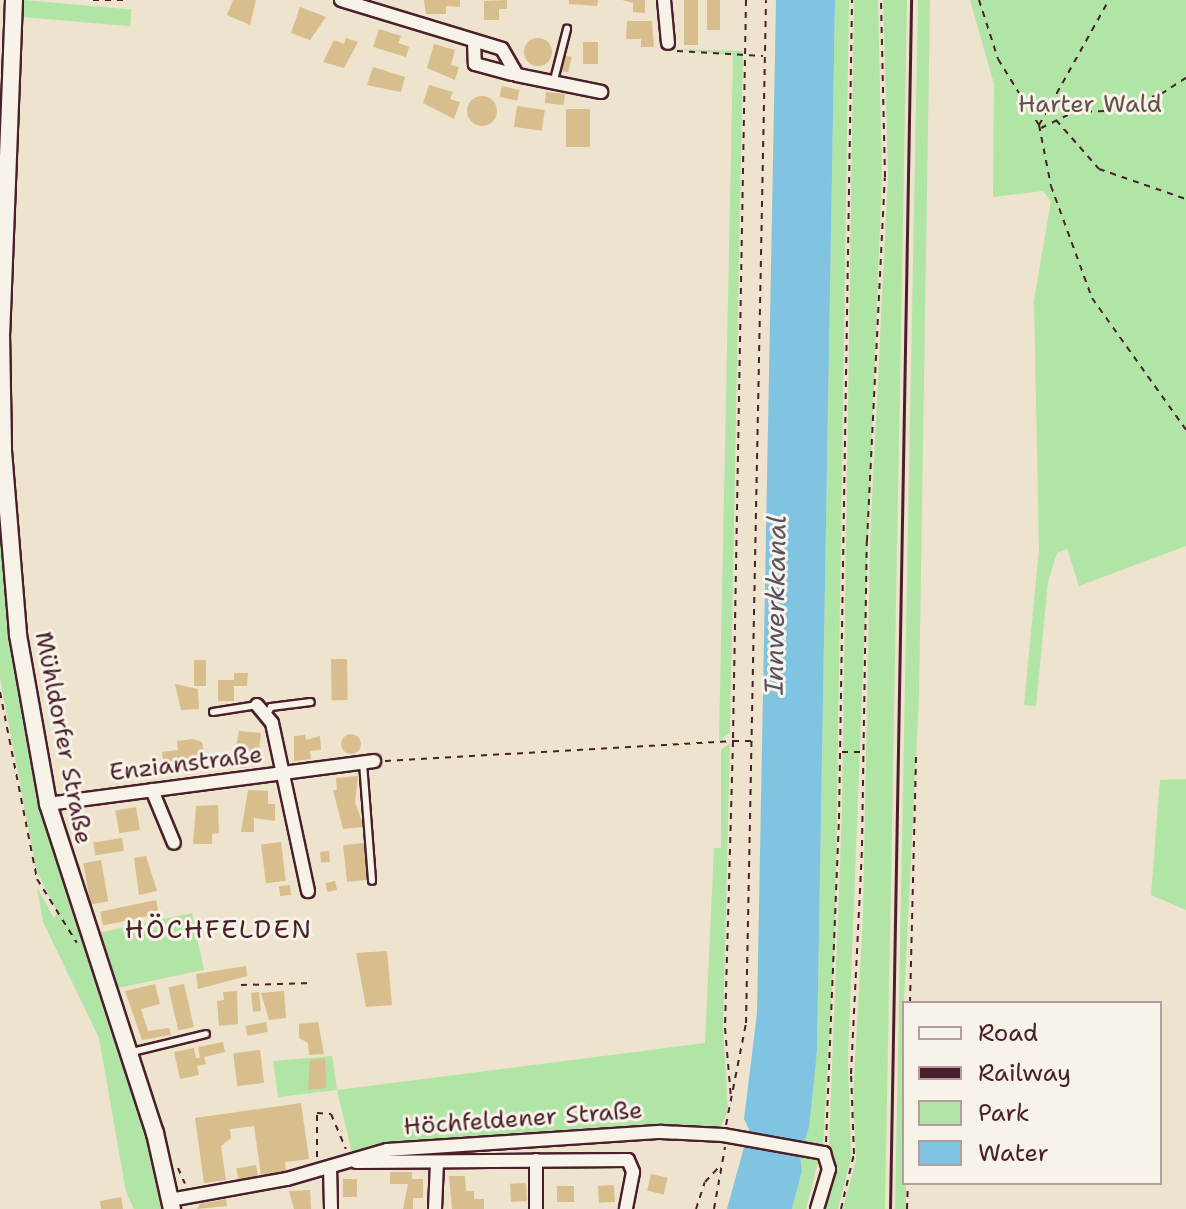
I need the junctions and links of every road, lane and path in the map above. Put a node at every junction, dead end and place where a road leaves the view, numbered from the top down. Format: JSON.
{"nodes":[{"id":1,"x":14,"y":0,"type":"edge"},
{"id":2,"x":93,"y":0,"type":"edge"},
{"id":3,"x":128,"y":0,"type":"edge"},
{"id":4,"x":341,"y":0,"type":"edge"},
{"id":5,"x":664,"y":0,"type":"edge"},
{"id":6,"x":746,"y":0,"type":"edge"},
{"id":7,"x":766,"y":0,"type":"edge"},
{"id":8,"x":852,"y":0,"type":"edge"},
{"id":9,"x":881,"y":0,"type":"edge"},
{"id":10,"x":979,"y":0,"type":"edge"},
{"id":11,"x":1109,"y":0,"type":"edge"},
{"id":12,"x":567,"y":29,"type":"dead end"},
{"id":13,"x":474,"y":41,"type":"junction"},
{"id":14,"x":668,"y":43,"type":"joint"},
{"id":15,"x":745,"y":55,"type":"junction"},
{"id":16,"x":765,"y":56,"type":"junction"},
{"id":17,"x":513,"y":74,"type":"junction"},
{"id":18,"x":1186,"y":78,"type":"edge"},
{"id":19,"x":554,"y":80,"type":"junction"},
{"id":20,"x":601,"y":92,"type":"dead end"},
{"id":21,"x":1056,"y":120,"type":"junction"},
{"id":22,"x":1039,"y":125,"type":"junction"},
{"id":23,"x":1041,"y":129,"type":"junction"},
{"id":24,"x":1186,"y":199,"type":"edge"},
{"id":25,"x":1186,"y":430,"type":"edge"},
{"id":26,"x":2,"y":451,"type":"edge"},
{"id":27,"x":0,"y":692,"type":"edge"},
{"id":28,"x":311,"y":702,"type":"dead end"},
{"id":29,"x":262,"y":710,"type":"junction"},
{"id":30,"x":213,"y":712,"type":"dead end"},
{"id":31,"x":733,"y":741,"type":"junction"},
{"id":32,"x":753,"y":741,"type":"junction"},
{"id":33,"x":916,"y":751,"type":"dead end"},
{"id":34,"x":840,"y":752,"type":"junction"},
{"id":35,"x":865,"y":752,"type":"junction"},
{"id":36,"x":368,"y":762,"type":"junction"},
{"id":37,"x":282,"y":774,"type":"junction"},
{"id":38,"x":152,"y":790,"type":"junction"},
{"id":39,"x":48,"y":804,"type":"junction"},
{"id":40,"x":174,"y":843,"type":"dead end"},
{"id":41,"x":372,"y":881,"type":"dead end"},
{"id":42,"x":308,"y":891,"type":"dead end"},
{"id":43,"x":95,"y":954,"type":"junction"},
{"id":44,"x":313,"y":983,"type":"dead end"},
{"id":45,"x":241,"y":985,"type":"dead end"},
{"id":46,"x":910,"y":1001,"type":"edge"},
{"id":47,"x":206,"y":1034,"type":"dead end"},
{"id":48,"x":130,"y":1053,"type":"junction"},
{"id":49,"x":731,"y":1104,"type":"junction"},
{"id":50,"x":728,"y":1136,"type":"junction"},
{"id":51,"x":820,"y":1152,"type":"junction"},
{"id":52,"x":536,"y":1160,"type":"junction"},
{"id":53,"x":348,"y":1161,"type":"junction"},
{"id":54,"x":175,"y":1164,"type":"dead end"},
{"id":55,"x":437,"y":1164,"type":"junction"},
{"id":56,"x":722,"y":1165,"type":"junction"},
{"id":57,"x":324,"y":1169,"type":"junction"},
{"id":58,"x":908,"y":1185,"type":"edge"},
{"id":59,"x":176,"y":1202,"type":"edge"},
{"id":60,"x":331,"y":1209,"type":"edge"},
{"id":61,"x":435,"y":1209,"type":"edge"},
{"id":62,"x":536,"y":1209,"type":"edge"},
{"id":63,"x":626,"y":1209,"type":"edge"},
{"id":64,"x":696,"y":1209,"type":"edge"},
{"id":65,"x":714,"y":1209,"type":"edge"},
{"id":66,"x":817,"y":1209,"type":"edge"},
{"id":67,"x":841,"y":1209,"type":"edge"},
{"id":68,"x":907,"y":1209,"type":"edge"}],
"edges":[{"from":1,"to":26,"type":"street","name":"Mühldorfer Straße"},
{"from":2,"to":3,"type":"path"},
{"from":4,"to":13,"type":"street"},
{"from":5,"to":14,"type":"street"},
{"from":6,"to":15,"type":"path"},
{"from":7,"to":16,"type":"path"},
{"from":8,"to":34,"type":"path"},
{"from":9,"to":35,"type":"path"},
{"from":10,"to":22,"type":"path"},
{"from":11,"to":22,"type":"path"},
{"from":12,"to":19,"type":"lane"},
{"from":13,"to":17,"type":"street"},
{"from":13,"to":17,"type":"street"},
{"from":14,"to":15,"type":"path"},
{"from":15,"to":16,"type":"path"},
{"from":15,"to":31,"type":"path"},
{"from":16,"to":32,"type":"path"},
{"from":17,"to":19,"type":"street"},
{"from":18,"to":21,"type":"path"},
{"from":19,"to":20,"type":"street"},
{"from":21,"to":23,"type":"path"},
{"from":21,"to":24,"type":"path"},
{"from":22,"to":23,"type":"path"},
{"from":23,"to":25,"type":"path"},
{"from":26,"to":39,"type":"street","name":"Mühldorfer Straße"},
{"from":27,"to":43,"type":"path"},
{"from":28,"to":29,"type":"lane"},
{"from":29,"to":30,"type":"lane"},
{"from":29,"to":37,"type":"street","name":"Enzianstraße"},
{"from":31,"to":32,"type":"path"},
{"from":31,"to":36,"type":"path"},
{"from":31,"to":49,"type":"path"},
{"from":32,"to":49,"type":"path"},
{"from":33,"to":46,"type":"path"},
{"from":34,"to":35,"type":"path"},
{"from":34,"to":51,"type":"path"},
{"from":35,"to":67,"type":"path"},
{"from":36,"to":37,"type":"street","name":"Enzianstraße"},
{"from":36,"to":41,"type":"lane"},
{"from":37,"to":38,"type":"street","name":"Enzianstraße"},
{"from":37,"to":42,"type":"street","name":"Enzianstraße"},
{"from":38,"to":39,"type":"street","name":"Enzianstraße"},
{"from":38,"to":40,"type":"street"},
{"from":39,"to":43,"type":"street","name":"Mühldorfer Straße"},
{"from":43,"to":48,"type":"street","name":"Mühldorfer Straße"},
{"from":44,"to":45,"type":"path"},
{"from":47,"to":48,"type":"lane"},
{"from":48,"to":59,"type":"street","name":"Mühldorfer Straße"},
{"from":49,"to":50,"type":"path"},
{"from":50,"to":51,"type":"street","name":"Höchfeldener Straße"},
{"from":50,"to":53,"type":"street","name":"Höchfeldener Straße"},
{"from":50,"to":56,"type":"path"},
{"from":51,"to":66,"type":"street"},
{"from":52,"to":55,"type":"street"},
{"from":52,"to":62,"type":"street"},
{"from":52,"to":63,"type":"street"},
{"from":53,"to":55,"type":"street"},
{"from":53,"to":57,"type":"street","name":"Höchfeldener Straße"},
{"from":53,"to":57,"type":"path"},
{"from":54,"to":59,"type":"path"},
{"from":55,"to":61,"type":"street"},
{"from":56,"to":64,"type":"path"},
{"from":56,"to":65,"type":"path"},
{"from":57,"to":59,"type":"street","name":"Höchfeldener Straße"},
{"from":57,"to":60,"type":"street"},
{"from":58,"to":68,"type":"path"}]}
